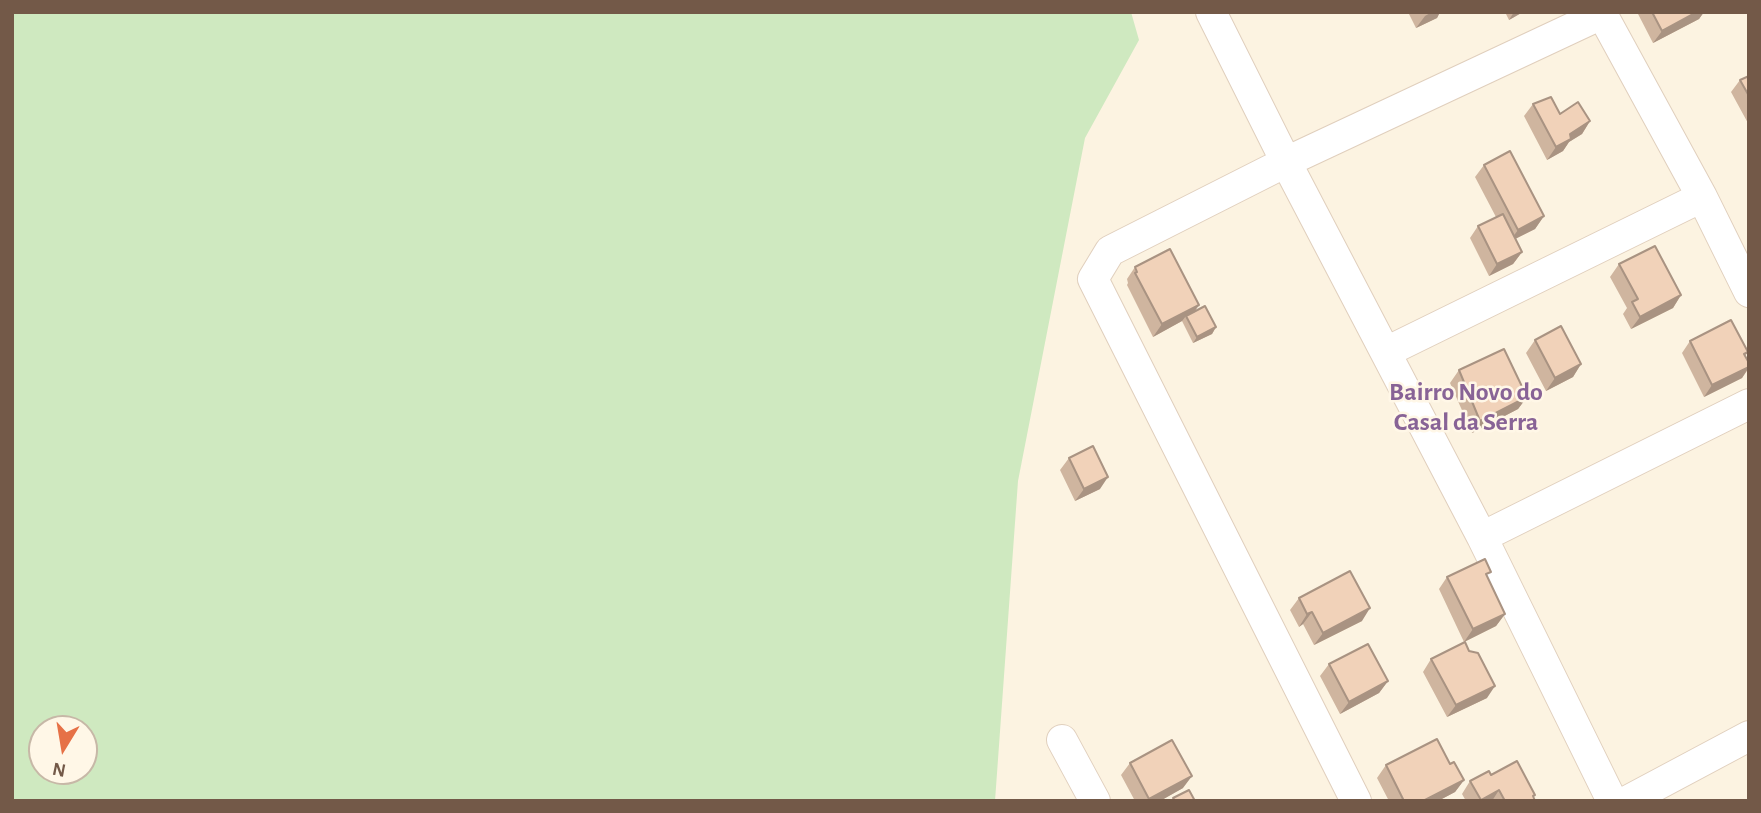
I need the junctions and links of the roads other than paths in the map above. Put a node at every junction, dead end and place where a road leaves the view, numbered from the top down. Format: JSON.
{"nodes":[{"id":1,"x":1211,"y":12,"type":"edge"},
{"id":2,"x":1601,"y":13,"type":"edge"},
{"id":3,"x":1286,"y":162,"type":"junction"},
{"id":4,"x":1702,"y":197,"type":"junction"},
{"id":5,"x":1749,"y":292,"type":"edge"},
{"id":6,"x":1386,"y":352,"type":"junction"},
{"id":7,"x":1749,"y":404,"type":"edge"},
{"id":8,"x":1482,"y":537,"type":"junction"},
{"id":9,"x":1749,"y":736,"type":"edge"},
{"id":10,"x":1062,"y":740,"type":"dead end"},
{"id":11,"x":1095,"y":801,"type":"edge"},
{"id":12,"x":1356,"y":801,"type":"edge"},
{"id":13,"x":1612,"y":801,"type":"edge"},
{"id":14,"x":1627,"y":801,"type":"edge"}],
"edges":[{"from":1,"to":3,"type":"street"},
{"from":2,"to":3,"type":"street"},
{"from":2,"to":4,"type":"street"},
{"from":3,"to":6,"type":"street"},
{"from":3,"to":12,"type":"street"},
{"from":4,"to":5,"type":"street"},
{"from":4,"to":6,"type":"street"},
{"from":6,"to":8,"type":"street"},
{"from":7,"to":8,"type":"street"},
{"from":8,"to":13,"type":"street"},
{"from":9,"to":14,"type":"street"},
{"from":10,"to":11,"type":"street"}]}
